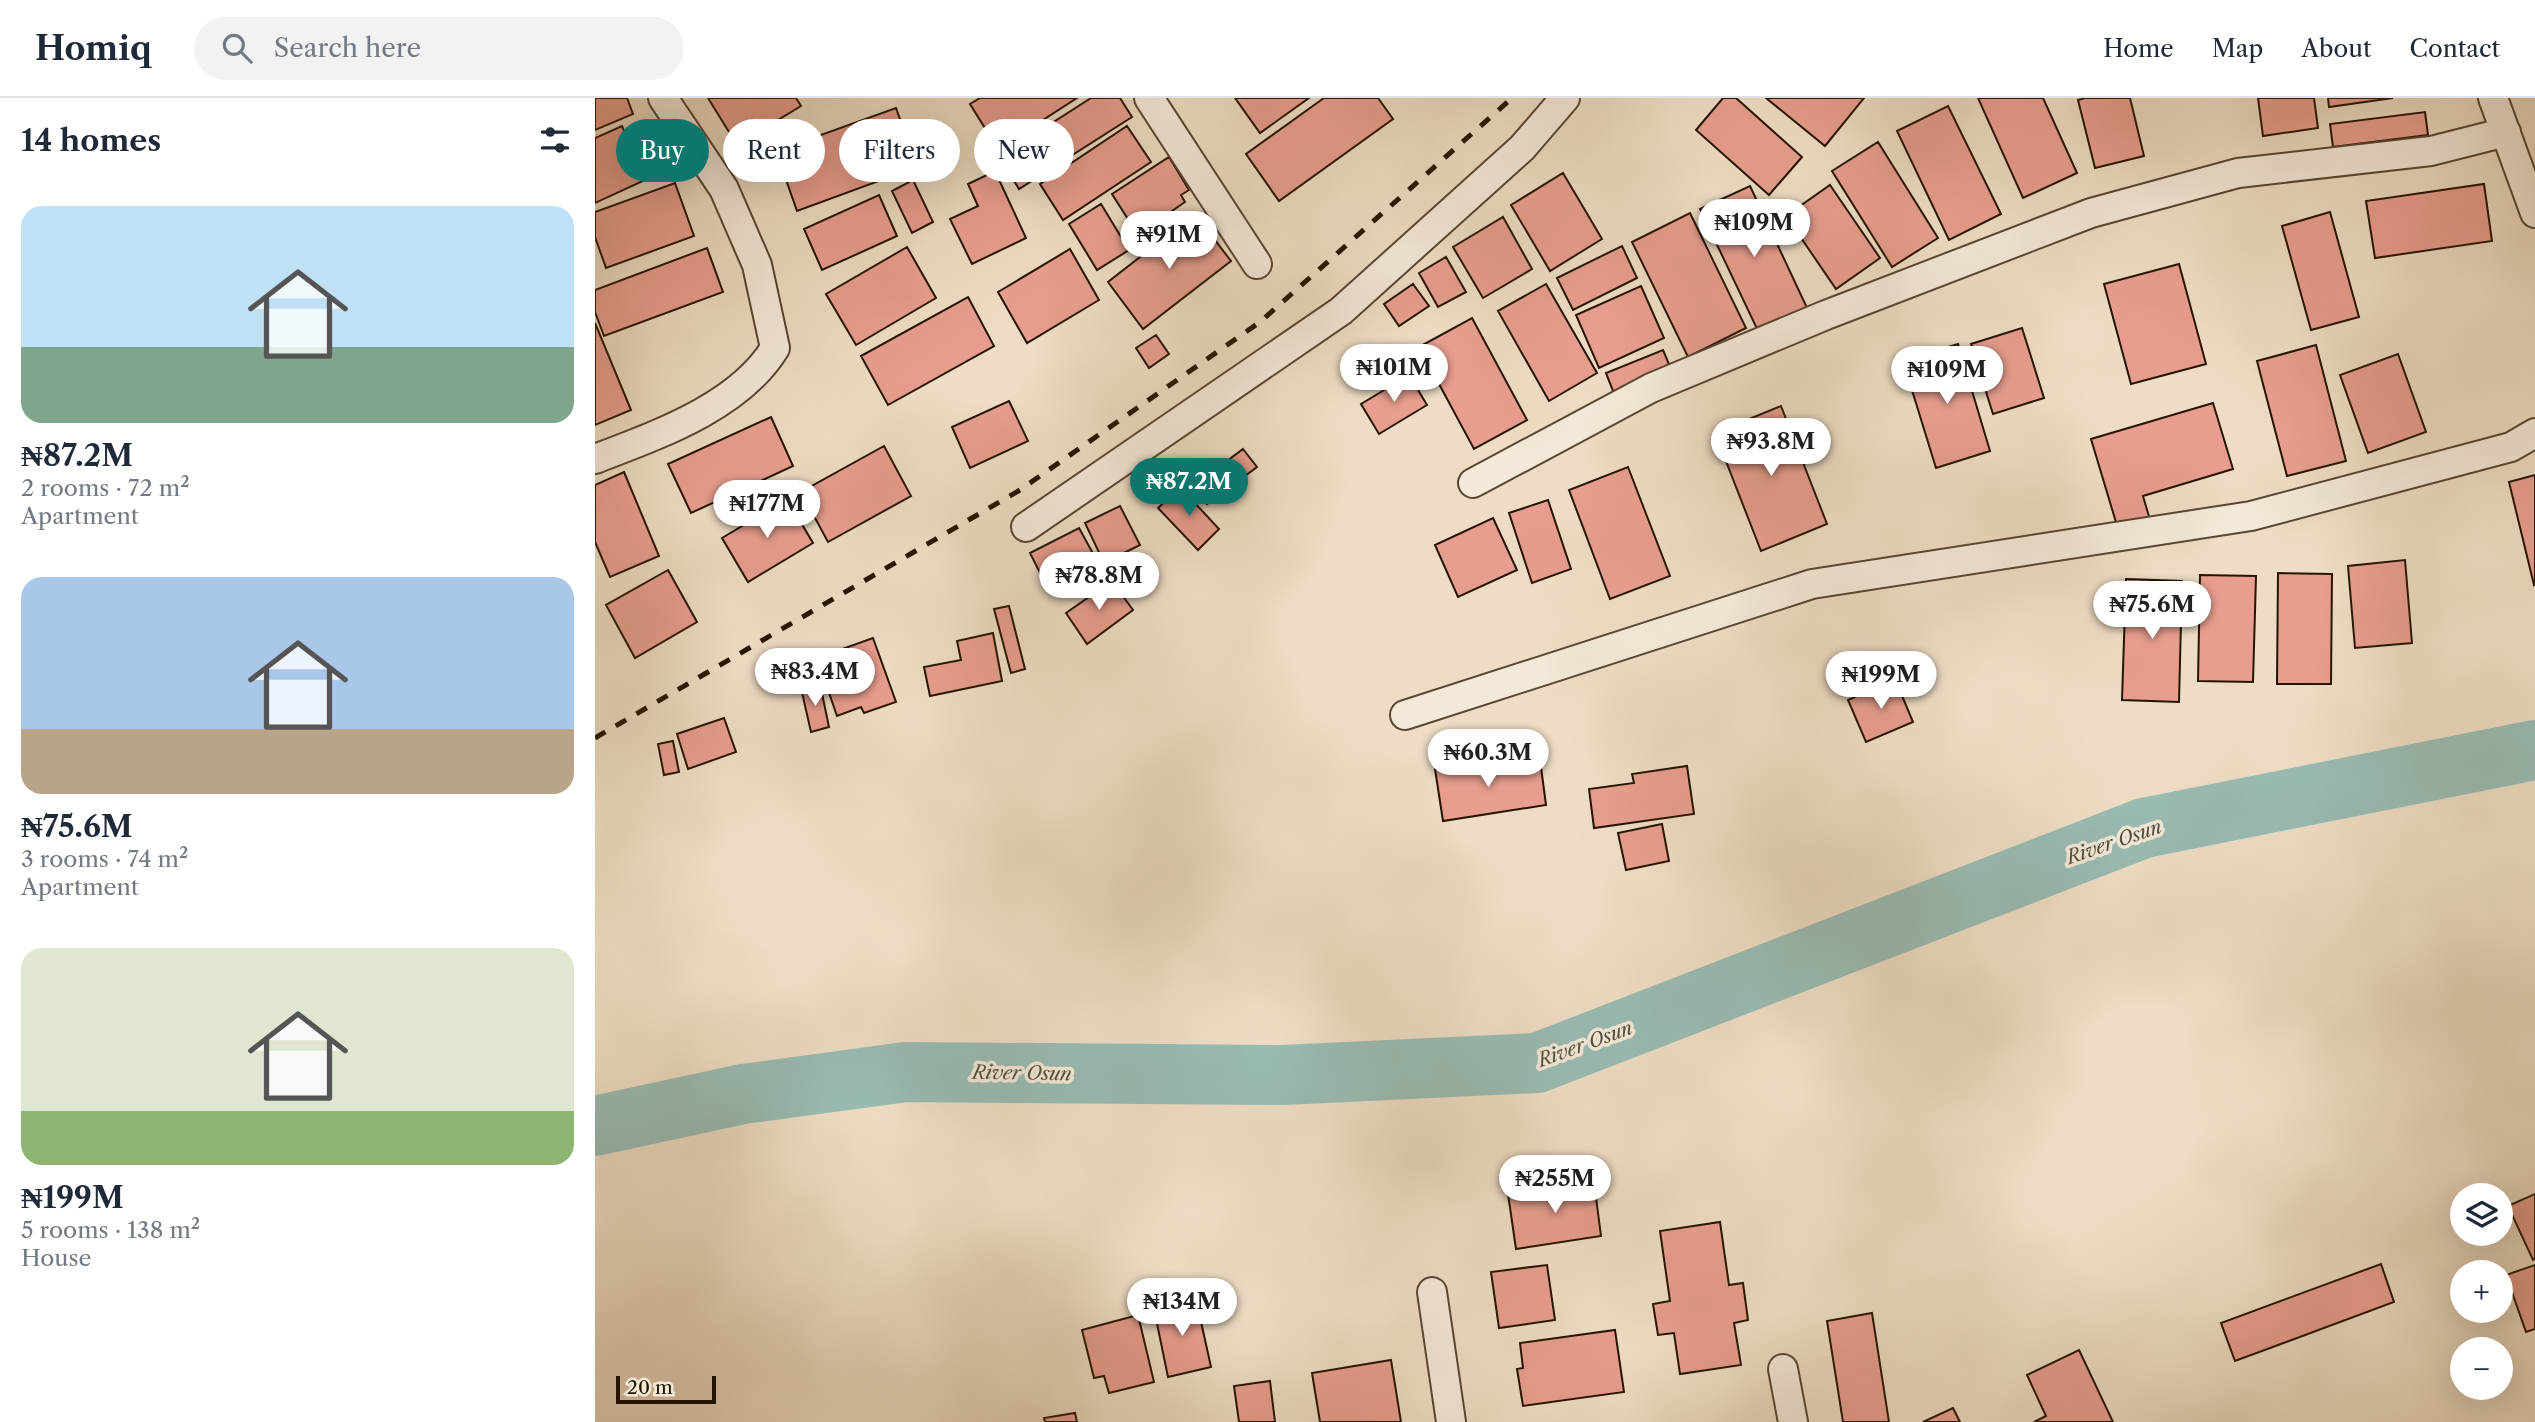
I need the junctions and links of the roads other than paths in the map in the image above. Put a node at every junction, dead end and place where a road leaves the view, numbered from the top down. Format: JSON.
{"nodes":[{"id":1,"x":663,"y":98,"type":"edge"},
{"id":2,"x":1149,"y":98,"type":"edge"},
{"id":3,"x":1565,"y":98,"type":"edge"},
{"id":4,"x":2493,"y":98,"type":"edge"},
{"id":5,"x":2505,"y":132,"type":"junction"},
{"id":6,"x":2535,"y":212,"type":"edge"},
{"id":7,"x":1257,"y":264,"type":"dead end"},
{"id":8,"x":2535,"y":433,"type":"edge"},
{"id":9,"x":595,"y":459,"type":"edge"},
{"id":10,"x":1473,"y":484,"type":"dead end"},
{"id":11,"x":1026,"y":527,"type":"dead end"},
{"id":12,"x":1405,"y":715,"type":"dead end"},
{"id":13,"x":1432,"y":1292,"type":"dead end"},
{"id":14,"x":1783,"y":1369,"type":"dead end"},
{"id":15,"x":1451,"y":1422,"type":"edge"},
{"id":16,"x":1793,"y":1422,"type":"edge"}],
"edges":[{"from":1,"to":9,"type":"street"},
{"from":2,"to":7,"type":"street"},
{"from":3,"to":11,"type":"street"},
{"from":4,"to":5,"type":"street"},
{"from":5,"to":6,"type":"street"},
{"from":5,"to":10,"type":"street"},
{"from":8,"to":12,"type":"street"},
{"from":13,"to":15,"type":"street"},
{"from":14,"to":16,"type":"street"}]}
